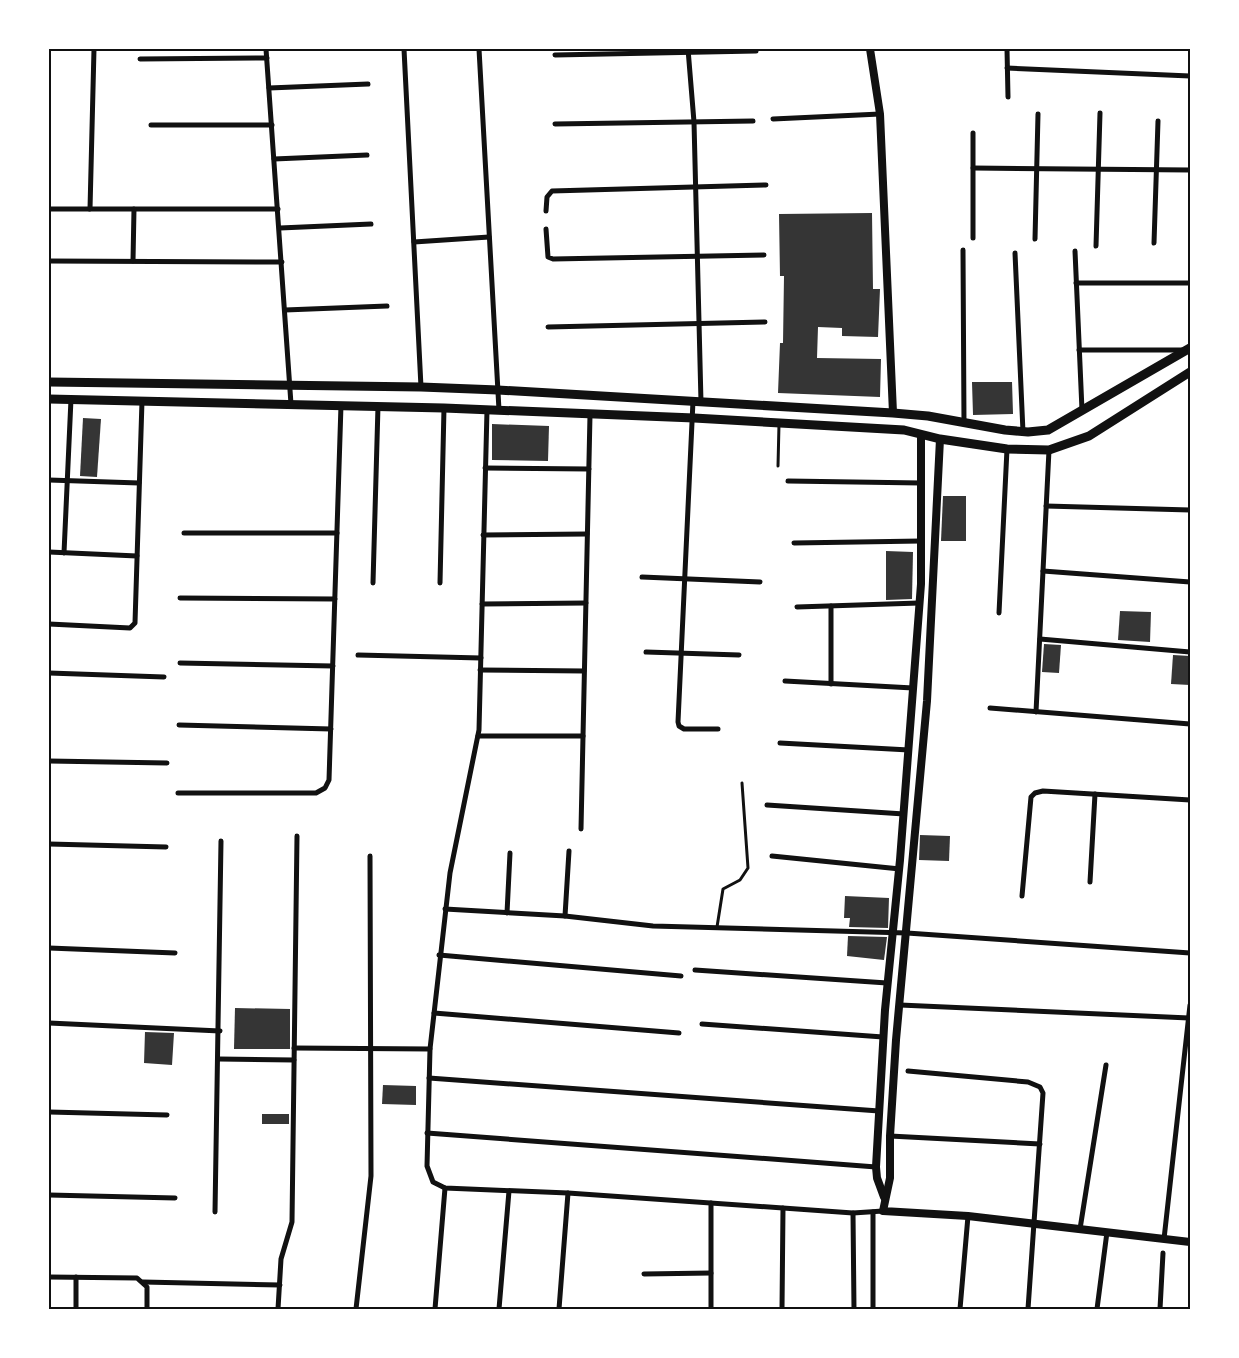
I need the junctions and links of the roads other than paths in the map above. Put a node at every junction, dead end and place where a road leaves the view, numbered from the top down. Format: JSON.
{"nodes":[{"id":1,"x":94,"y":49,"type":"edge"},
{"id":2,"x":266,"y":49,"type":"edge"},
{"id":3,"x":404,"y":49,"type":"edge"},
{"id":4,"x":479,"y":49,"type":"edge"},
{"id":5,"x":870,"y":49,"type":"edge"},
{"id":6,"x":1007,"y":49,"type":"edge"},
{"id":7,"x":688,"y":51,"type":"edge"},
{"id":8,"x":756,"y":51,"type":"dead end"},
{"id":9,"x":555,"y":55,"type":"dead end"},
{"id":10,"x":267,"y":58,"type":"junction"},
{"id":11,"x":140,"y":59,"type":"dead end"},
{"id":12,"x":1008,"y":68,"type":"junction"},
{"id":13,"x":1190,"y":76,"type":"edge"},
{"id":14,"x":368,"y":84,"type":"dead end"},
{"id":15,"x":270,"y":88,"type":"junction"},
{"id":16,"x":1008,"y":98,"type":"dead end"},
{"id":17,"x":1100,"y":113,"type":"dead end"},
{"id":18,"x":880,"y":114,"type":"junction"},
{"id":19,"x":1038,"y":114,"type":"dead end"},
{"id":20,"x":773,"y":119,"type":"dead end"},
{"id":21,"x":753,"y":121,"type":"dead end"},
{"id":22,"x":1158,"y":121,"type":"dead end"},
{"id":23,"x":694,"y":122,"type":"junction"},
{"id":24,"x":554,"y":124,"type":"dead end"},
{"id":25,"x":151,"y":125,"type":"dead end"},
{"id":26,"x":272,"y":125,"type":"junction"},
{"id":27,"x":973,"y":133,"type":"dead end"},
{"id":28,"x":367,"y":155,"type":"dead end"},
{"id":29,"x":274,"y":159,"type":"junction"},
{"id":30,"x":972,"y":168,"type":"junction"},
{"id":31,"x":1037,"y":169,"type":"junction"},
{"id":32,"x":1098,"y":170,"type":"junction"},
{"id":33,"x":1156,"y":170,"type":"junction"},
{"id":34,"x":1190,"y":170,"type":"edge"},
{"id":35,"x":766,"y":186,"type":"dead end"},
{"id":36,"x":695,"y":187,"type":"junction"},
{"id":37,"x":49,"y":209,"type":"edge"},
{"id":38,"x":90,"y":209,"type":"junction"},
{"id":39,"x":134,"y":209,"type":"junction"},
{"id":40,"x":278,"y":209,"type":"junction"},
{"id":41,"x":546,"y":211,"type":"dead end"},
{"id":42,"x":371,"y":224,"type":"dead end"},
{"id":43,"x":280,"y":228,"type":"junction"},
{"id":44,"x":546,"y":229,"type":"dead end"},
{"id":45,"x":489,"y":237,"type":"junction"},
{"id":46,"x":972,"y":238,"type":"dead end"},
{"id":47,"x":1035,"y":239,"type":"dead end"},
{"id":48,"x":414,"y":242,"type":"junction"},
{"id":49,"x":1154,"y":243,"type":"dead end"},
{"id":50,"x":1096,"y":246,"type":"dead end"},
{"id":51,"x":963,"y":250,"type":"dead end"},
{"id":52,"x":1074,"y":251,"type":"dead end"},
{"id":53,"x":1015,"y":253,"type":"dead end"},
{"id":54,"x":764,"y":255,"type":"dead end"},
{"id":55,"x":697,"y":256,"type":"junction"},
{"id":56,"x":49,"y":261,"type":"edge"},
{"id":57,"x":133,"y":261,"type":"junction"},
{"id":58,"x":282,"y":262,"type":"junction"},
{"id":59,"x":1076,"y":283,"type":"junction"},
{"id":60,"x":1190,"y":283,"type":"edge"},
{"id":61,"x":387,"y":306,"type":"dead end"},
{"id":62,"x":285,"y":310,"type":"junction"},
{"id":63,"x":765,"y":322,"type":"dead end"},
{"id":64,"x":698,"y":323,"type":"junction"},
{"id":65,"x":548,"y":327,"type":"dead end"},
{"id":66,"x":1189,"y":349,"type":"edge"},
{"id":67,"x":1079,"y":350,"type":"junction"},
{"id":68,"x":1190,"y":372,"type":"edge"},
{"id":69,"x":49,"y":382,"type":"edge"},
{"id":70,"x":290,"y":386,"type":"junction"},
{"id":71,"x":421,"y":387,"type":"junction"},
{"id":72,"x":498,"y":390,"type":"junction"},
{"id":73,"x":49,"y":399,"type":"edge"},
{"id":74,"x":70,"y":399,"type":"junction"},
{"id":75,"x":142,"y":401,"type":"junction"},
{"id":76,"x":697,"y":402,"type":"junction"},
{"id":77,"x":291,"y":404,"type":"junction"},
{"id":78,"x":341,"y":405,"type":"junction"},
{"id":79,"x":378,"y":406,"type":"junction"},
{"id":80,"x":444,"y":408,"type":"junction"},
{"id":81,"x":487,"y":410,"type":"junction"},
{"id":82,"x":499,"y":410,"type":"junction"},
{"id":83,"x":1082,"y":410,"type":"junction"},
{"id":84,"x":893,"y":413,"type":"junction"},
{"id":85,"x":590,"y":415,"type":"junction"},
{"id":86,"x":694,"y":418,"type":"junction"},
{"id":87,"x":964,"y":422,"type":"junction"},
{"id":88,"x":779,"y":423,"type":"junction"},
{"id":89,"x":1023,"y":432,"type":"junction"},
{"id":90,"x":921,"y":435,"type":"junction"},
{"id":91,"x":940,"y":439,"type":"junction"},
{"id":92,"x":1008,"y":449,"type":"junction"},
{"id":93,"x":1049,"y":450,"type":"junction"},
{"id":94,"x":778,"y":466,"type":"dead end"},
{"id":95,"x":484,"y":468,"type":"junction"},
{"id":96,"x":589,"y":469,"type":"junction"},
{"id":97,"x":49,"y":480,"type":"edge"},
{"id":98,"x":67,"y":481,"type":"junction"},
{"id":99,"x":788,"y":481,"type":"dead end"},
{"id":100,"x":921,"y":483,"type":"junction"},
{"id":101,"x":140,"y":484,"type":"junction"},
{"id":102,"x":1046,"y":506,"type":"junction"},
{"id":103,"x":1190,"y":510,"type":"edge"},
{"id":104,"x":184,"y":533,"type":"dead end"},
{"id":105,"x":337,"y":533,"type":"junction"},
{"id":106,"x":484,"y":534,"type":"junction"},
{"id":107,"x":587,"y":534,"type":"junction"},
{"id":108,"x":921,"y":541,"type":"junction"},
{"id":109,"x":794,"y":543,"type":"dead end"},
{"id":110,"x":49,"y":552,"type":"edge"},
{"id":111,"x":64,"y":553,"type":"junction"},
{"id":112,"x":137,"y":556,"type":"junction"},
{"id":113,"x":1043,"y":571,"type":"junction"},
{"id":114,"x":642,"y":577,"type":"dead end"},
{"id":115,"x":685,"y":579,"type":"junction"},
{"id":116,"x":760,"y":582,"type":"dead end"},
{"id":117,"x":1190,"y":582,"type":"edge"},
{"id":118,"x":373,"y":583,"type":"dead end"},
{"id":119,"x":440,"y":583,"type":"dead end"},
{"id":120,"x":180,"y":598,"type":"dead end"},
{"id":121,"x":335,"y":599,"type":"junction"},
{"id":122,"x":586,"y":603,"type":"junction"},
{"id":123,"x":920,"y":603,"type":"junction"},
{"id":124,"x":482,"y":604,"type":"junction"},
{"id":125,"x":831,"y":606,"type":"junction"},
{"id":126,"x":797,"y":607,"type":"dead end"},
{"id":127,"x":999,"y":613,"type":"dead end"},
{"id":128,"x":49,"y":624,"type":"edge"},
{"id":129,"x":1040,"y":639,"type":"junction"},
{"id":130,"x":646,"y":652,"type":"dead end"},
{"id":131,"x":1190,"y":652,"type":"edge"},
{"id":132,"x":681,"y":653,"type":"junction"},
{"id":133,"x":358,"y":655,"type":"dead end"},
{"id":134,"x":739,"y":655,"type":"dead end"},
{"id":135,"x":481,"y":658,"type":"junction"},
{"id":136,"x":180,"y":663,"type":"dead end"},
{"id":137,"x":333,"y":666,"type":"junction"},
{"id":138,"x":480,"y":670,"type":"junction"},
{"id":139,"x":584,"y":671,"type":"junction"},
{"id":140,"x":49,"y":673,"type":"edge"},
{"id":141,"x":164,"y":677,"type":"dead end"},
{"id":142,"x":785,"y":681,"type":"dead end"},
{"id":143,"x":831,"y":684,"type":"junction"},
{"id":144,"x":913,"y":688,"type":"junction"},
{"id":145,"x":990,"y":708,"type":"dead end"},
{"id":146,"x":1036,"y":712,"type":"junction"},
{"id":147,"x":1190,"y":724,"type":"edge"},
{"id":148,"x":179,"y":725,"type":"dead end"},
{"id":149,"x":331,"y":729,"type":"junction"},
{"id":150,"x":718,"y":729,"type":"dead end"},
{"id":151,"x":478,"y":736,"type":"junction"},
{"id":152,"x":583,"y":736,"type":"junction"},
{"id":153,"x":780,"y":742,"type":"dead end"},
{"id":154,"x":909,"y":750,"type":"junction"},
{"id":155,"x":49,"y":760,"type":"edge"},
{"id":156,"x":168,"y":764,"type":"dead end"},
{"id":157,"x":742,"y":783,"type":"dead end"},
{"id":158,"x":178,"y":793,"type":"dead end"},
{"id":159,"x":1095,"y":794,"type":"junction"},
{"id":160,"x":1190,"y":800,"type":"edge"},
{"id":161,"x":767,"y":805,"type":"dead end"},
{"id":162,"x":904,"y":814,"type":"junction"},
{"id":163,"x":581,"y":828,"type":"dead end"},
{"id":164,"x":297,"y":836,"type":"dead end"},
{"id":165,"x":221,"y":841,"type":"dead end"},
{"id":166,"x":49,"y":844,"type":"edge"},
{"id":167,"x":166,"y":848,"type":"dead end"},
{"id":168,"x":569,"y":851,"type":"dead end"},
{"id":169,"x":510,"y":853,"type":"dead end"},
{"id":170,"x":370,"y":856,"type":"dead end"},
{"id":171,"x":772,"y":856,"type":"dead end"},
{"id":172,"x":900,"y":869,"type":"junction"},
{"id":173,"x":1090,"y":882,"type":"dead end"},
{"id":174,"x":1022,"y":896,"type":"dead end"},
{"id":175,"x":445,"y":910,"type":"junction"},
{"id":176,"x":507,"y":913,"type":"junction"},
{"id":177,"x":565,"y":916,"type":"junction"},
{"id":178,"x":717,"y":927,"type":"junction"},
{"id":179,"x":893,"y":932,"type":"junction"},
{"id":180,"x":906,"y":933,"type":"junction"},
{"id":181,"x":49,"y":948,"type":"edge"},
{"id":182,"x":175,"y":953,"type":"dead end"},
{"id":183,"x":1190,"y":953,"type":"edge"},
{"id":184,"x":439,"y":955,"type":"junction"},
{"id":185,"x":695,"y":970,"type":"dead end"},
{"id":186,"x":681,"y":976,"type":"dead end"},
{"id":187,"x":887,"y":982,"type":"junction"},
{"id":188,"x":900,"y":1005,"type":"junction"},
{"id":189,"x":1190,"y":1006,"type":"edge"},
{"id":190,"x":434,"y":1013,"type":"junction"},
{"id":191,"x":1189,"y":1018,"type":"edge"},
{"id":192,"x":49,"y":1023,"type":"edge"},
{"id":193,"x":702,"y":1024,"type":"dead end"},
{"id":194,"x":220,"y":1031,"type":"junction"},
{"id":195,"x":679,"y":1033,"type":"dead end"},
{"id":196,"x":883,"y":1036,"type":"junction"},
{"id":197,"x":294,"y":1048,"type":"junction"},
{"id":198,"x":371,"y":1048,"type":"junction"},
{"id":199,"x":430,"y":1049,"type":"junction"},
{"id":200,"x":219,"y":1059,"type":"junction"},
{"id":201,"x":294,"y":1060,"type":"junction"},
{"id":202,"x":1106,"y":1065,"type":"dead end"},
{"id":203,"x":908,"y":1071,"type":"dead end"},
{"id":204,"x":429,"y":1078,"type":"junction"},
{"id":205,"x":879,"y":1110,"type":"junction"},
{"id":206,"x":49,"y":1112,"type":"edge"},
{"id":207,"x":167,"y":1115,"type":"dead end"},
{"id":208,"x":427,"y":1133,"type":"junction"},
{"id":209,"x":890,"y":1136,"type":"junction"},
{"id":210,"x":1040,"y":1144,"type":"junction"},
{"id":211,"x":876,"y":1167,"type":"junction"},
{"id":212,"x":445,"y":1188,"type":"junction"},
{"id":213,"x":509,"y":1190,"type":"junction"},
{"id":214,"x":568,"y":1193,"type":"junction"},
{"id":215,"x":49,"y":1195,"type":"edge"},
{"id":216,"x":884,"y":1197,"type":"junction"},
{"id":217,"x":175,"y":1198,"type":"dead end"},
{"id":218,"x":711,"y":1203,"type":"junction"},
{"id":219,"x":783,"y":1208,"type":"junction"},
{"id":220,"x":883,"y":1211,"type":"junction"},
{"id":221,"x":215,"y":1212,"type":"dead end"},
{"id":222,"x":873,"y":1212,"type":"junction"},
{"id":223,"x":853,"y":1213,"type":"junction"},
{"id":224,"x":968,"y":1216,"type":"junction"},
{"id":225,"x":1036,"y":1224,"type":"junction"},
{"id":226,"x":1080,"y":1229,"type":"junction"},
{"id":227,"x":1106,"y":1232,"type":"junction"},
{"id":228,"x":1164,"y":1239,"type":"junction"},
{"id":229,"x":1190,"y":1242,"type":"edge"},
{"id":230,"x":1163,"y":1253,"type":"dead end"},
{"id":231,"x":711,"y":1272,"type":"junction"},
{"id":232,"x":644,"y":1274,"type":"dead end"},
{"id":233,"x":49,"y":1277,"type":"edge"},
{"id":234,"x":76,"y":1277,"type":"junction"},
{"id":235,"x":143,"y":1282,"type":"junction"},
{"id":236,"x":280,"y":1285,"type":"junction"},
{"id":237,"x":76,"y":1309,"type":"edge"},
{"id":238,"x":147,"y":1309,"type":"edge"},
{"id":239,"x":278,"y":1309,"type":"edge"},
{"id":240,"x":356,"y":1309,"type":"edge"},
{"id":241,"x":435,"y":1309,"type":"edge"},
{"id":242,"x":500,"y":1309,"type":"edge"},
{"id":243,"x":559,"y":1309,"type":"edge"},
{"id":244,"x":711,"y":1309,"type":"edge"},
{"id":245,"x":782,"y":1309,"type":"edge"},
{"id":246,"x":854,"y":1309,"type":"edge"},
{"id":247,"x":872,"y":1309,"type":"edge"},
{"id":248,"x":960,"y":1309,"type":"edge"},
{"id":249,"x":1028,"y":1309,"type":"edge"},
{"id":250,"x":1097,"y":1309,"type":"edge"},
{"id":251,"x":1160,"y":1309,"type":"edge"}],
"edges":[{"from":1,"to":38,"type":"street"},
{"from":2,"to":10,"type":"street"},
{"from":3,"to":48,"type":"street"},
{"from":4,"to":45,"type":"street"},
{"from":5,"to":18,"type":"street"},
{"from":6,"to":12,"type":"street"},
{"from":7,"to":8,"type":"street"},
{"from":7,"to":9,"type":"street"},
{"from":7,"to":23,"type":"street"},
{"from":10,"to":11,"type":"street"},
{"from":10,"to":15,"type":"street"},
{"from":12,"to":13,"type":"street"},
{"from":12,"to":16,"type":"street"},
{"from":14,"to":15,"type":"street"},
{"from":15,"to":26,"type":"street"},
{"from":17,"to":32,"type":"street"},
{"from":18,"to":20,"type":"street"},
{"from":18,"to":84,"type":"street"},
{"from":19,"to":31,"type":"street"},
{"from":21,"to":23,"type":"street"},
{"from":22,"to":33,"type":"street"},
{"from":23,"to":24,"type":"street"},
{"from":23,"to":36,"type":"street"},
{"from":25,"to":26,"type":"street"},
{"from":26,"to":29,"type":"street"},
{"from":27,"to":30,"type":"street"},
{"from":28,"to":29,"type":"street"},
{"from":29,"to":40,"type":"street"},
{"from":30,"to":31,"type":"street"},
{"from":30,"to":46,"type":"street"},
{"from":31,"to":32,"type":"street"},
{"from":31,"to":47,"type":"street"},
{"from":32,"to":33,"type":"street"},
{"from":32,"to":50,"type":"street"},
{"from":33,"to":34,"type":"street"},
{"from":33,"to":49,"type":"street"},
{"from":35,"to":36,"type":"street"},
{"from":36,"to":41,"type":"street"},
{"from":36,"to":55,"type":"street"},
{"from":37,"to":38,"type":"street"},
{"from":38,"to":39,"type":"street"},
{"from":39,"to":40,"type":"street"},
{"from":39,"to":57,"type":"street"},
{"from":40,"to":43,"type":"street"},
{"from":42,"to":43,"type":"street"},
{"from":43,"to":58,"type":"street"},
{"from":44,"to":55,"type":"street"},
{"from":45,"to":48,"type":"street"},
{"from":45,"to":72,"type":"street"},
{"from":48,"to":71,"type":"street"},
{"from":51,"to":87,"type":"street"},
{"from":52,"to":59,"type":"street"},
{"from":53,"to":89,"type":"street"},
{"from":54,"to":55,"type":"street"},
{"from":55,"to":64,"type":"street"},
{"from":56,"to":57,"type":"street"},
{"from":57,"to":58,"type":"street"},
{"from":58,"to":62,"type":"street"},
{"from":59,"to":60,"type":"street"},
{"from":59,"to":67,"type":"street"},
{"from":61,"to":62,"type":"street"},
{"from":62,"to":70,"type":"street"},
{"from":63,"to":64,"type":"street"},
{"from":64,"to":65,"type":"street"},
{"from":64,"to":76,"type":"street"},
{"from":66,"to":67,"type":"street"},
{"from":66,"to":83,"type":"main road"},
{"from":67,"to":83,"type":"street"},
{"from":68,"to":93,"type":"main road"},
{"from":69,"to":70,"type":"main road"},
{"from":70,"to":71,"type":"main road"},
{"from":70,"to":77,"type":"street"},
{"from":71,"to":72,"type":"main road"},
{"from":72,"to":76,"type":"main road"},
{"from":72,"to":82,"type":"street"},
{"from":73,"to":74,"type":"main road"},
{"from":74,"to":75,"type":"main road"},
{"from":74,"to":98,"type":"street"},
{"from":75,"to":77,"type":"main road"},
{"from":75,"to":101,"type":"street"},
{"from":76,"to":84,"type":"main road"},
{"from":76,"to":86,"type":"street"},
{"from":77,"to":78,"type":"main road"},
{"from":78,"to":79,"type":"main road"},
{"from":78,"to":105,"type":"street"},
{"from":79,"to":80,"type":"main road"},
{"from":79,"to":118,"type":"street"},
{"from":80,"to":81,"type":"main road"},
{"from":80,"to":119,"type":"street"},
{"from":81,"to":82,"type":"main road"},
{"from":81,"to":95,"type":"street"},
{"from":82,"to":85,"type":"main road"},
{"from":83,"to":89,"type":"main road"},
{"from":84,"to":87,"type":"main road"},
{"from":85,"to":86,"type":"main road"},
{"from":85,"to":96,"type":"street"},
{"from":86,"to":88,"type":"main road"},
{"from":86,"to":115,"type":"street"},
{"from":87,"to":89,"type":"main road"},
{"from":88,"to":90,"type":"main road"},
{"from":88,"to":94,"type":"lane"},
{"from":90,"to":91,"type":"main road"},
{"from":90,"to":100,"type":"street"},
{"from":91,"to":92,"type":"main road"},
{"from":91,"to":180,"type":"street"},
{"from":92,"to":93,"type":"main road"},
{"from":92,"to":127,"type":"street"},
{"from":93,"to":102,"type":"street"},
{"from":95,"to":96,"type":"street"},
{"from":95,"to":106,"type":"street"},
{"from":96,"to":107,"type":"street"},
{"from":97,"to":98,"type":"street"},
{"from":98,"to":101,"type":"street"},
{"from":98,"to":111,"type":"street"},
{"from":99,"to":100,"type":"street"},
{"from":100,"to":108,"type":"street"},
{"from":101,"to":112,"type":"street"},
{"from":102,"to":103,"type":"street"},
{"from":102,"to":113,"type":"street"},
{"from":104,"to":105,"type":"street"},
{"from":105,"to":121,"type":"street"},
{"from":106,"to":107,"type":"street"},
{"from":106,"to":124,"type":"street"},
{"from":107,"to":122,"type":"street"},
{"from":108,"to":109,"type":"street"},
{"from":108,"to":123,"type":"street"},
{"from":110,"to":111,"type":"street"},
{"from":111,"to":112,"type":"street"},
{"from":112,"to":128,"type":"street"},
{"from":113,"to":117,"type":"street"},
{"from":113,"to":129,"type":"street"},
{"from":114,"to":115,"type":"street"},
{"from":115,"to":116,"type":"street"},
{"from":115,"to":132,"type":"street"},
{"from":120,"to":121,"type":"street"},
{"from":121,"to":137,"type":"street"},
{"from":122,"to":124,"type":"street"},
{"from":122,"to":139,"type":"street"},
{"from":123,"to":125,"type":"street"},
{"from":123,"to":144,"type":"street"},
{"from":124,"to":135,"type":"street"},
{"from":125,"to":126,"type":"street"},
{"from":125,"to":143,"type":"street"},
{"from":129,"to":131,"type":"street"},
{"from":129,"to":146,"type":"street"},
{"from":130,"to":132,"type":"street"},
{"from":132,"to":134,"type":"street"},
{"from":132,"to":150,"type":"street"},
{"from":133,"to":135,"type":"street"},
{"from":135,"to":138,"type":"street"},
{"from":136,"to":137,"type":"street"},
{"from":137,"to":149,"type":"street"},
{"from":138,"to":139,"type":"street"},
{"from":138,"to":151,"type":"street"},
{"from":139,"to":152,"type":"street"},
{"from":140,"to":141,"type":"street"},
{"from":142,"to":143,"type":"street"},
{"from":143,"to":144,"type":"street"},
{"from":144,"to":154,"type":"street"},
{"from":145,"to":146,"type":"street"},
{"from":146,"to":147,"type":"street"},
{"from":148,"to":149,"type":"street"},
{"from":149,"to":158,"type":"street"},
{"from":151,"to":152,"type":"street"},
{"from":151,"to":175,"type":"street"},
{"from":152,"to":163,"type":"street"},
{"from":153,"to":154,"type":"street"},
{"from":154,"to":162,"type":"street"},
{"from":155,"to":156,"type":"street"},
{"from":157,"to":178,"type":"lane"},
{"from":159,"to":160,"type":"street"},
{"from":159,"to":173,"type":"street"},
{"from":159,"to":174,"type":"street"},
{"from":161,"to":162,"type":"street"},
{"from":162,"to":172,"type":"street"},
{"from":164,"to":197,"type":"street"},
{"from":165,"to":194,"type":"street"},
{"from":166,"to":167,"type":"street"},
{"from":168,"to":177,"type":"street"},
{"from":169,"to":176,"type":"street"},
{"from":170,"to":198,"type":"street"},
{"from":171,"to":172,"type":"street"},
{"from":172,"to":179,"type":"street"},
{"from":175,"to":176,"type":"street"},
{"from":175,"to":184,"type":"street"},
{"from":176,"to":177,"type":"street"},
{"from":177,"to":178,"type":"street"},
{"from":178,"to":179,"type":"street"},
{"from":179,"to":180,"type":"street"},
{"from":179,"to":187,"type":"street"},
{"from":180,"to":183,"type":"street"},
{"from":180,"to":188,"type":"street"},
{"from":181,"to":182,"type":"street"},
{"from":184,"to":186,"type":"street"},
{"from":184,"to":190,"type":"street"},
{"from":185,"to":187,"type":"street"},
{"from":187,"to":196,"type":"street"},
{"from":188,"to":191,"type":"street"},
{"from":188,"to":209,"type":"street"},
{"from":189,"to":191,"type":"street"},
{"from":190,"to":195,"type":"street"},
{"from":190,"to":199,"type":"street"},
{"from":191,"to":228,"type":"street"},
{"from":192,"to":194,"type":"street"},
{"from":193,"to":196,"type":"street"},
{"from":194,"to":200,"type":"street"},
{"from":196,"to":205,"type":"street"},
{"from":197,"to":198,"type":"street"},
{"from":197,"to":201,"type":"street"},
{"from":198,"to":199,"type":"street"},
{"from":198,"to":240,"type":"street"},
{"from":199,"to":204,"type":"street"},
{"from":200,"to":201,"type":"street"},
{"from":200,"to":221,"type":"street"},
{"from":201,"to":236,"type":"street"},
{"from":202,"to":226,"type":"street"},
{"from":203,"to":210,"type":"street"},
{"from":204,"to":205,"type":"street"},
{"from":204,"to":208,"type":"street"},
{"from":205,"to":211,"type":"street"},
{"from":206,"to":207,"type":"street"},
{"from":208,"to":211,"type":"street"},
{"from":208,"to":212,"type":"street"},
{"from":209,"to":210,"type":"street"},
{"from":209,"to":216,"type":"street"},
{"from":210,"to":225,"type":"street"},
{"from":211,"to":216,"type":"street"},
{"from":212,"to":213,"type":"street"},
{"from":212,"to":241,"type":"street"},
{"from":213,"to":214,"type":"street"},
{"from":213,"to":242,"type":"street"},
{"from":214,"to":218,"type":"street"},
{"from":214,"to":243,"type":"street"},
{"from":215,"to":217,"type":"street"},
{"from":216,"to":220,"type":"street"},
{"from":218,"to":219,"type":"street"},
{"from":218,"to":231,"type":"street"},
{"from":219,"to":223,"type":"street"},
{"from":219,"to":245,"type":"street"},
{"from":220,"to":222,"type":"street"},
{"from":220,"to":224,"type":"street"},
{"from":222,"to":223,"type":"street"},
{"from":222,"to":247,"type":"street"},
{"from":223,"to":246,"type":"street"},
{"from":224,"to":225,"type":"street"},
{"from":224,"to":248,"type":"street"},
{"from":225,"to":226,"type":"street"},
{"from":225,"to":249,"type":"street"},
{"from":226,"to":227,"type":"street"},
{"from":227,"to":228,"type":"street"},
{"from":227,"to":250,"type":"street"},
{"from":228,"to":229,"type":"street"},
{"from":230,"to":251,"type":"street"},
{"from":231,"to":232,"type":"street"},
{"from":231,"to":244,"type":"street"},
{"from":233,"to":234,"type":"street"},
{"from":234,"to":235,"type":"street"},
{"from":234,"to":237,"type":"street"},
{"from":235,"to":236,"type":"street"},
{"from":235,"to":238,"type":"street"},
{"from":236,"to":239,"type":"street"}]}
